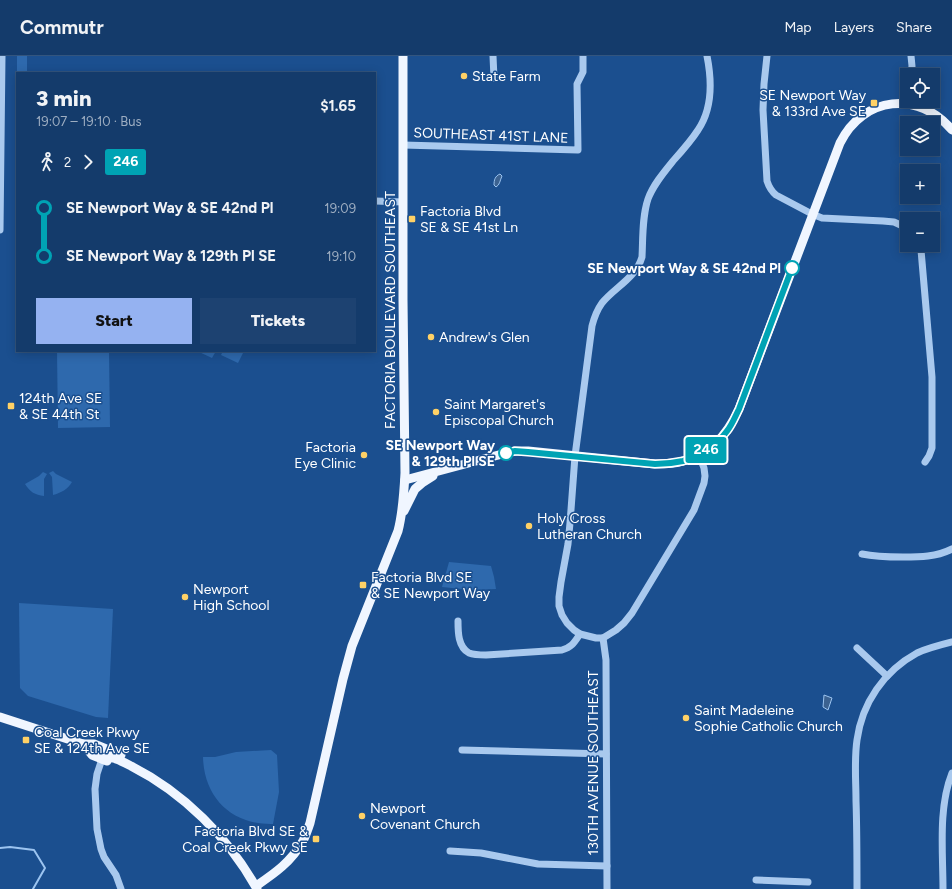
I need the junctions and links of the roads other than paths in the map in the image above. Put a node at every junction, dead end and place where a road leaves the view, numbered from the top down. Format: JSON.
{"nodes":[{"id":1,"x":2,"y":56,"type":"edge"},
{"id":2,"x":402,"y":56,"type":"edge"},
{"id":3,"x":493,"y":56,"type":"edge"},
{"id":4,"x":583,"y":56,"type":"edge"},
{"id":5,"x":708,"y":56,"type":"edge"},
{"id":6,"x":767,"y":56,"type":"edge"},
{"id":7,"x":913,"y":57,"type":"edge"},
{"id":8,"x":912,"y":68,"type":"edge"},
{"id":9,"x":1,"y":73,"type":"edge"},
{"id":10,"x":494,"y":78,"type":"dead end"},
{"id":11,"x":900,"y":103,"type":"edge"},
{"id":12,"x":923,"y":108,"type":"edge"},
{"id":13,"x":952,"y":130,"type":"edge"},
{"id":14,"x":403,"y":145,"type":"junction"},
{"id":15,"x":0,"y":191,"type":"edge"},
{"id":16,"x":376,"y":201,"type":"edge"},
{"id":17,"x":403,"y":202,"type":"junction"},
{"id":18,"x":812,"y":214,"type":"junction"},
{"id":19,"x":900,"y":224,"type":"edge"},
{"id":20,"x":0,"y":230,"type":"edge"},
{"id":21,"x":921,"y":252,"type":"edge"},
{"id":22,"x":699,"y":455,"type":"junction"},
{"id":23,"x":575,"y":456,"type":"junction"},
{"id":24,"x":925,"y":462,"type":"dead end"},
{"id":25,"x":445,"y":469,"type":"junction"},
{"id":26,"x":405,"y":480,"type":"junction"},
{"id":27,"x":402,"y":517,"type":"junction"},
{"id":28,"x":952,"y":549,"type":"edge"},
{"id":29,"x":862,"y":554,"type":"dead end"},
{"id":30,"x":458,"y":621,"type":"dead end"},
{"id":31,"x":580,"y":634,"type":"junction"},
{"id":32,"x":603,"y":638,"type":"junction"},
{"id":33,"x":952,"y":642,"type":"edge"},
{"id":34,"x":857,"y":648,"type":"dead end"},
{"id":35,"x":887,"y":676,"type":"junction"},
{"id":36,"x":0,"y":717,"type":"edge"},
{"id":37,"x":83,"y":744,"type":"junction"},
{"id":38,"x":462,"y":750,"type":"dead end"},
{"id":39,"x":606,"y":754,"type":"junction"},
{"id":40,"x":102,"y":759,"type":"junction"},
{"id":41,"x":952,"y":773,"type":"edge"},
{"id":42,"x":162,"y":784,"type":"junction"},
{"id":43,"x":450,"y":851,"type":"dead end"},
{"id":44,"x":607,"y":866,"type":"junction"},
{"id":45,"x":756,"y":880,"type":"dead end"},
{"id":46,"x":808,"y":882,"type":"dead end"},
{"id":47,"x":781,"y":885,"type":"edge"},
{"id":48,"x":256,"y":888,"type":"edge"},
{"id":49,"x":121,"y":889,"type":"edge"},
{"id":50,"x":607,"y":889,"type":"edge"},
{"id":51,"x":857,"y":889,"type":"edge"},
{"id":52,"x":943,"y":889,"type":"edge"}],
"edges":[{"from":1,"to":9,"type":"street"},
{"from":2,"to":14,"type":"main road","name":"FACTORIA BOULEVARD SOUTHEAST"},
{"from":3,"to":10,"type":"street"},
{"from":4,"to":14,"type":"street","name":"SOUTHEAST 41ST LANE"},
{"from":5,"to":23,"type":"street"},
{"from":6,"to":18,"type":"street"},
{"from":7,"to":8,"type":"street"},
{"from":9,"to":15,"type":"street"},
{"from":11,"to":18,"type":"main road"},
{"from":12,"to":13,"type":"main road"},
{"from":14,"to":17,"type":"main road","name":"FACTORIA BOULEVARD SOUTHEAST"},
{"from":15,"to":20,"type":"street"},
{"from":16,"to":17,"type":"street"},
{"from":17,"to":26,"type":"main road","name":"FACTORIA BOULEVARD SOUTHEAST"},
{"from":18,"to":19,"type":"street"},
{"from":18,"to":22,"type":"main road"},
{"from":21,"to":24,"type":"street"},
{"from":22,"to":23,"type":"main road"},
{"from":22,"to":32,"type":"street"},
{"from":23,"to":25,"type":"main road"},
{"from":23,"to":31,"type":"street"},
{"from":25,"to":26,"type":"main road"},
{"from":25,"to":27,"type":"main road"},
{"from":26,"to":27,"type":"main road","name":"FACTORIA BOULEVARD SOUTHEAST"},
{"from":27,"to":48,"type":"main road","name":"FACTORIA BOULEVARD SOUTHEAST"},
{"from":28,"to":29,"type":"street"},
{"from":30,"to":31,"type":"street"},
{"from":31,"to":32,"type":"street"},
{"from":32,"to":39,"type":"street","name":"130TH AVENUE SOUTHEAST"},
{"from":33,"to":35,"type":"street"},
{"from":34,"to":35,"type":"street"},
{"from":35,"to":51,"type":"street"},
{"from":36,"to":37,"type":"main road"},
{"from":37,"to":40,"type":"main road"},
{"from":37,"to":42,"type":"main road"},
{"from":38,"to":39,"type":"street"},
{"from":39,"to":44,"type":"street","name":"130TH AVENUE SOUTHEAST"},
{"from":40,"to":42,"type":"main road"},
{"from":40,"to":49,"type":"street"},
{"from":41,"to":52,"type":"street"},
{"from":42,"to":48,"type":"main road"},
{"from":43,"to":44,"type":"street"},
{"from":44,"to":50,"type":"street","name":"130TH AVENUE SOUTHEAST"},
{"from":45,"to":47,"type":"street"},
{"from":46,"to":47,"type":"street"}]}
